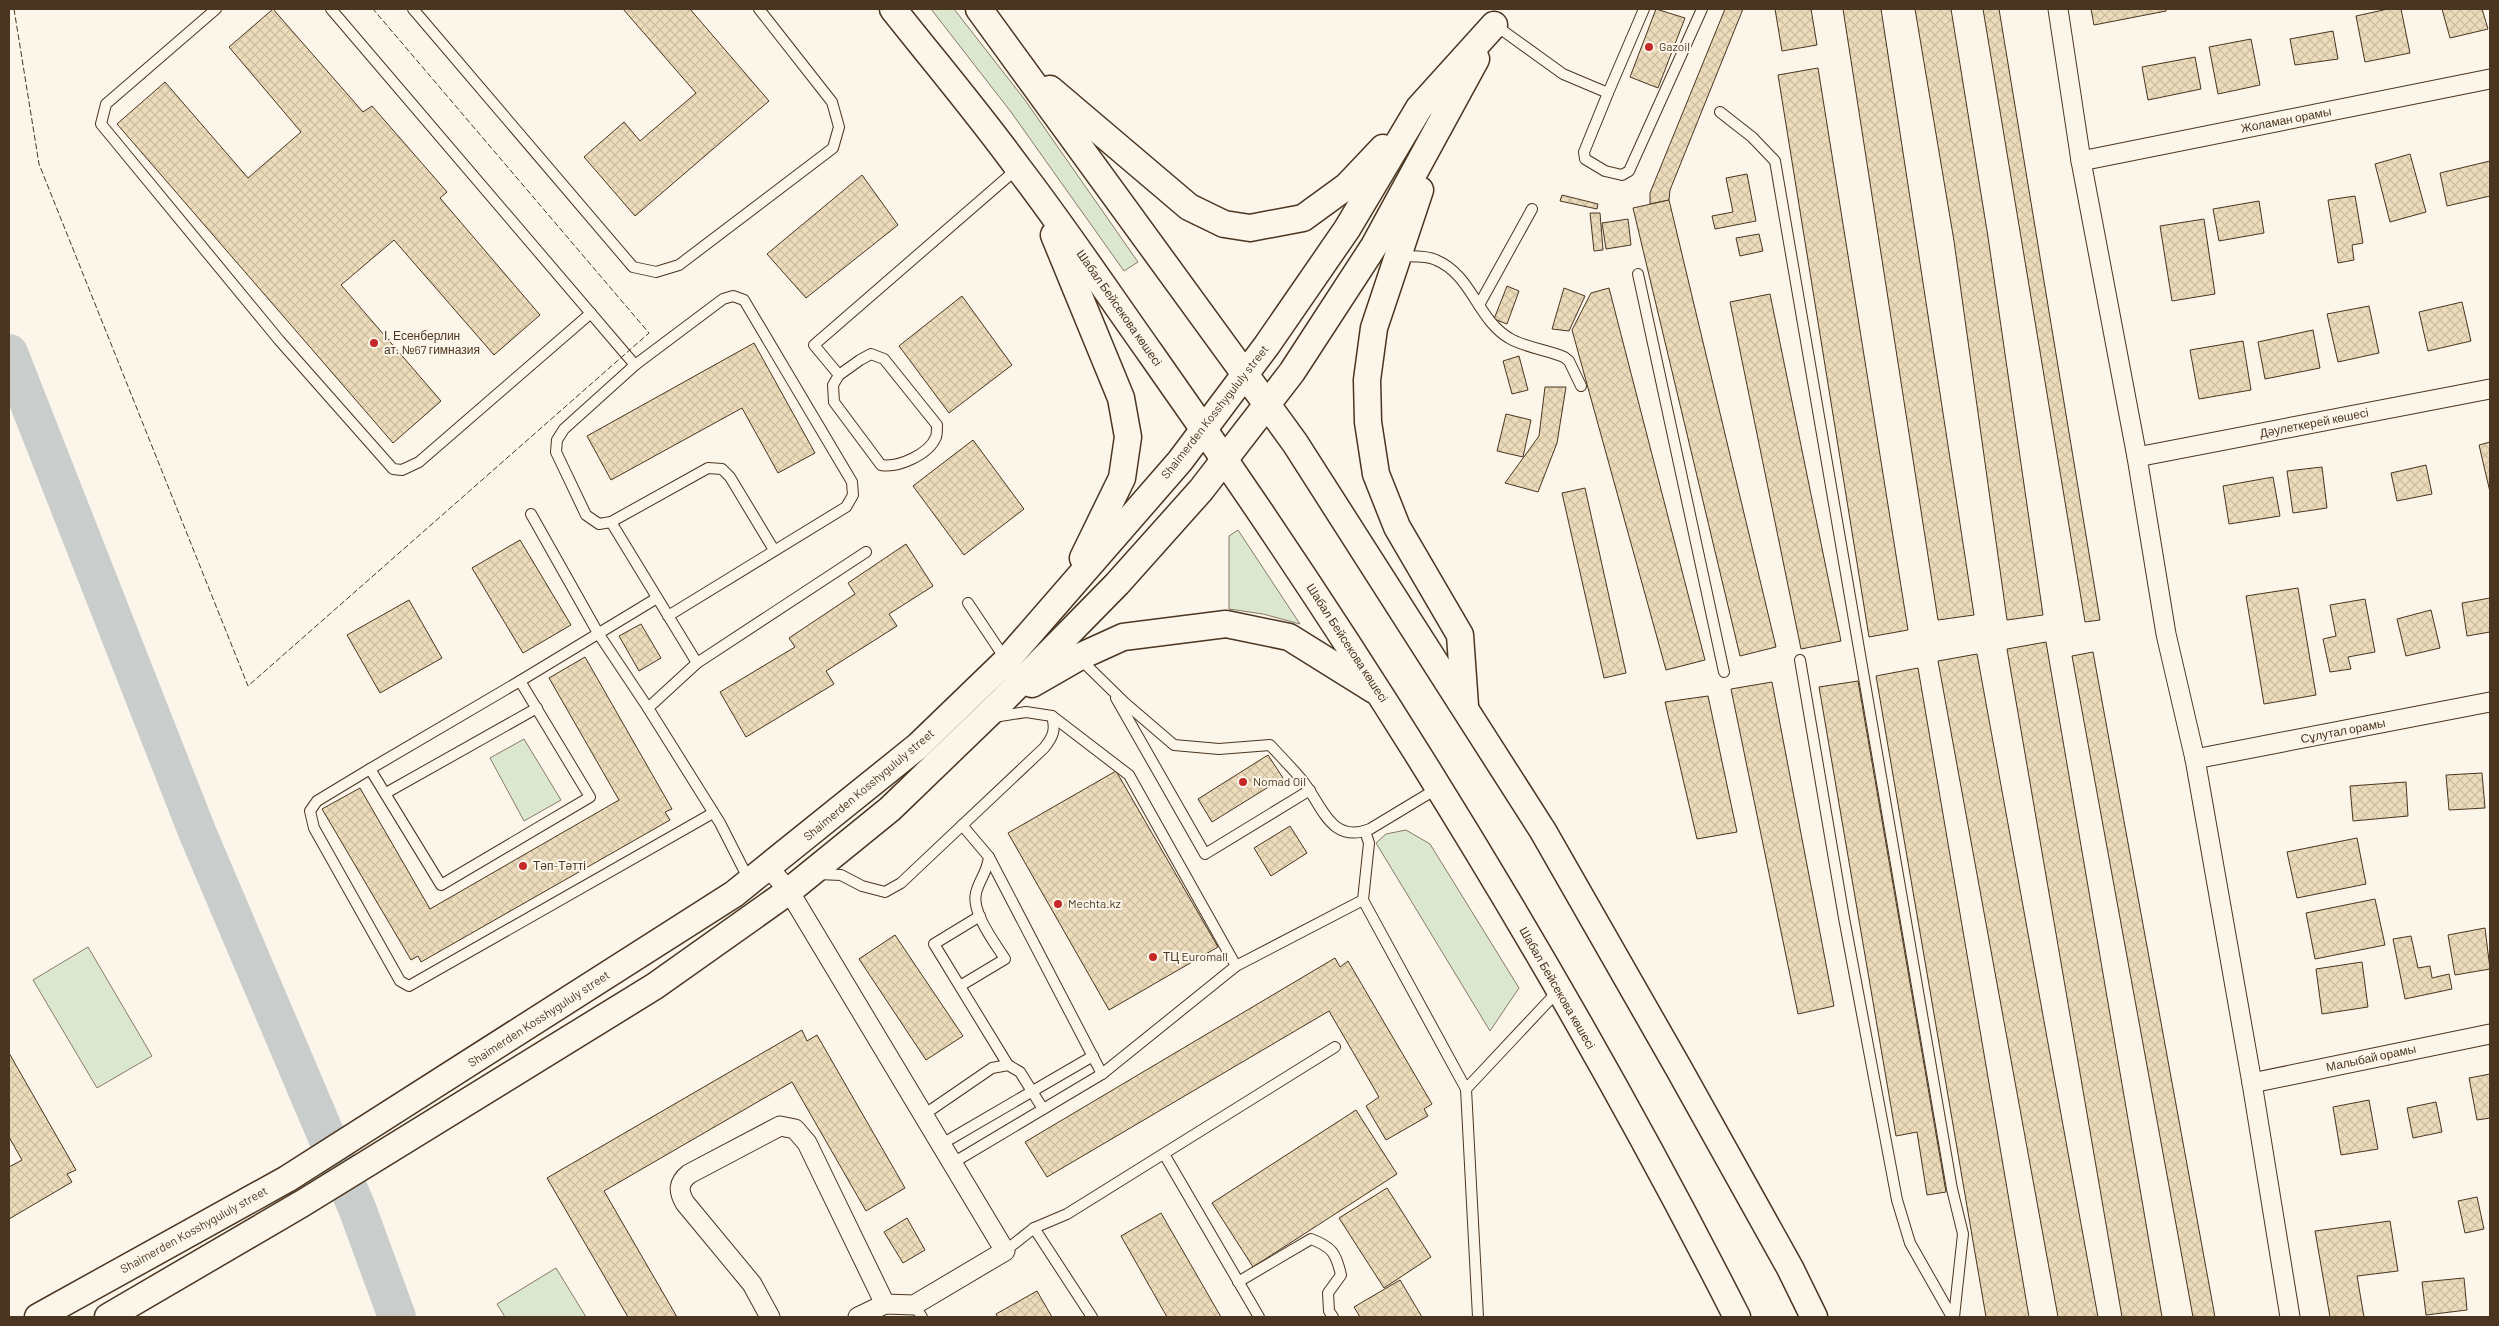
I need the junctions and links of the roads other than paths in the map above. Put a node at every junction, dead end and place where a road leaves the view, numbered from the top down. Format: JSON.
{"nodes":[{"id":1,"x":216,"y":9,"type":"edge"},
{"id":2,"x":331,"y":9,"type":"edge"},
{"id":3,"x":413,"y":9,"type":"edge"},
{"id":4,"x":759,"y":9,"type":"edge"},
{"id":5,"x":893,"y":9,"type":"edge"},
{"id":6,"x":979,"y":9,"type":"edge"},
{"id":7,"x":1644,"y":9,"type":"edge"},
{"id":8,"x":1702,"y":9,"type":"edge"},
{"id":9,"x":2058,"y":9,"type":"edge"},
{"id":10,"x":1498,"y":17,"type":"edge"},
{"id":11,"x":1017,"y":60,"type":"junction"},
{"id":12,"x":2490,"y":80,"type":"edge"},
{"id":13,"x":1608,"y":93,"type":"junction"},
{"id":14,"x":1419,"y":108,"type":"junction"},
{"id":15,"x":1720,"y":112,"type":"dead end"},
{"id":16,"x":1442,"y":125,"type":"junction"},
{"id":17,"x":2081,"y":160,"type":"junction"},
{"id":18,"x":1018,"y":167,"type":"junction"},
{"id":19,"x":1038,"y":195,"type":"junction"},
{"id":20,"x":1532,"y":209,"type":"dead end"},
{"id":21,"x":1397,"y":256,"type":"junction"},
{"id":22,"x":1638,"y":274,"type":"dead end"},
{"id":23,"x":1479,"y":305,"type":"junction"},
{"id":24,"x":591,"y":313,"type":"junction"},
{"id":25,"x":635,"y":365,"type":"junction"},
{"id":26,"x":1246,"y":373,"type":"junction"},
{"id":27,"x":839,"y":375,"type":"junction"},
{"id":28,"x":1581,"y":386,"type":"dead end"},
{"id":29,"x":2490,"y":389,"type":"edge"},
{"id":30,"x":1267,"y":404,"type":"junction"},
{"id":31,"x":1204,"y":429,"type":"junction"},
{"id":32,"x":2137,"y":457,"type":"junction"},
{"id":33,"x":1224,"y":459,"type":"junction"},
{"id":34,"x":531,"y":514,"type":"dead end"},
{"id":35,"x":611,"y":522,"type":"junction"},
{"id":36,"x":774,"y":550,"type":"junction"},
{"id":37,"x":866,"y":552,"type":"dead end"},
{"id":38,"x":1066,"y":589,"type":"junction"},
{"id":39,"x":657,"y":598,"type":"junction"},
{"id":40,"x":968,"y":604,"type":"dead end"},
{"id":41,"x":668,"y":616,"type":"junction"},
{"id":42,"x":598,"y":633,"type":"junction"},
{"id":43,"x":1079,"y":657,"type":"junction"},
{"id":44,"x":1800,"y":660,"type":"dead end"},
{"id":45,"x":1006,"y":661,"type":"junction"},
{"id":46,"x":697,"y":664,"type":"junction"},
{"id":47,"x":1724,"y":672,"type":"dead end"},
{"id":48,"x":520,"y":681,"type":"junction"},
{"id":49,"x":1109,"y":687,"type":"junction"},
{"id":50,"x":1381,"y":695,"type":"junction"},
{"id":51,"x":1003,"y":700,"type":"junction"},
{"id":52,"x":2490,"y":702,"type":"edge"},
{"id":53,"x":537,"y":708,"type":"junction"},
{"id":54,"x":648,"y":708,"type":"junction"},
{"id":55,"x":1465,"y":709,"type":"junction"},
{"id":56,"x":1052,"y":716,"type":"junction"},
{"id":57,"x":984,"y":719,"type":"junction"},
{"id":58,"x":2195,"y":759,"type":"junction"},
{"id":59,"x":370,"y":768,"type":"junction"},
{"id":60,"x":1440,"y":787,"type":"junction"},
{"id":61,"x":1310,"y":790,"type":"junction"},
{"id":62,"x":386,"y":793,"type":"junction"},
{"id":63,"x":713,"y":813,"type":"junction"},
{"id":64,"x":962,"y":825,"type":"junction"},
{"id":65,"x":1365,"y":831,"type":"junction"},
{"id":66,"x":989,"y":857,"type":"junction"},
{"id":67,"x":810,"y":874,"type":"junction"},
{"id":68,"x":760,"y":875,"type":"junction"},
{"id":69,"x":788,"y":891,"type":"junction"},
{"id":70,"x":1363,"y":900,"type":"junction"},
{"id":71,"x":980,"y":916,"type":"junction"},
{"id":72,"x":1236,"y":966,"type":"junction"},
{"id":73,"x":960,"y":986,"type":"junction"},
{"id":74,"x":1558,"y":990,"type":"junction"},
{"id":75,"x":2490,"y":1034,"type":"edge"},
{"id":76,"x":1336,"y":1047,"type":"dead end"},
{"id":77,"x":1093,"y":1056,"type":"junction"},
{"id":78,"x":1008,"y":1065,"type":"junction"},
{"id":79,"x":1102,"y":1074,"type":"junction"},
{"id":80,"x":2252,"y":1083,"type":"junction"},
{"id":81,"x":1466,"y":1089,"type":"junction"},
{"id":82,"x":1032,"y":1091,"type":"junction"},
{"id":83,"x":1043,"y":1109,"type":"junction"},
{"id":84,"x":922,"y":1116,"type":"junction"},
{"id":85,"x":940,"y":1145,"type":"junction"},
{"id":86,"x":1164,"y":1154,"type":"junction"},
{"id":87,"x":951,"y":1164,"type":"junction"},
{"id":88,"x":1034,"y":1228,"type":"junction"},
{"id":89,"x":1005,"y":1251,"type":"junction"},
{"id":90,"x":1238,"y":1282,"type":"junction"},
{"id":91,"x":885,"y":1304,"type":"junction"},
{"id":92,"x":918,"y":1311,"type":"edge"},
{"id":93,"x":38,"y":1317,"type":"edge"},
{"id":94,"x":108,"y":1317,"type":"edge"},
{"id":95,"x":770,"y":1317,"type":"edge"},
{"id":96,"x":858,"y":1317,"type":"edge"},
{"id":97,"x":1092,"y":1317,"type":"edge"},
{"id":98,"x":1259,"y":1317,"type":"edge"},
{"id":99,"x":1333,"y":1317,"type":"edge"},
{"id":100,"x":1478,"y":1317,"type":"edge"},
{"id":101,"x":1737,"y":1317,"type":"edge"},
{"id":102,"x":1814,"y":1317,"type":"edge"},
{"id":103,"x":1953,"y":1317,"type":"edge"},
{"id":104,"x":2290,"y":1317,"type":"edge"}],
"edges":[{"from":1,"to":24,"type":"lane"},
{"from":2,"to":24,"type":"lane"},
{"from":3,"to":4,"type":"lane"},
{"from":5,"to":18,"type":"main road","name":"Шабал Бейсекова көшесі"},
{"from":6,"to":11,"type":"main road"},
{"from":7,"to":13,"type":"lane"},
{"from":8,"to":13,"type":"lane"},
{"from":9,"to":17,"type":"street"},
{"from":10,"to":13,"type":"lane"},
{"from":10,"to":14,"type":"main road","name":"Shaimerden Kosshygululy street"},
{"from":10,"to":16,"type":"main road"},
{"from":11,"to":14,"type":"main road"},
{"from":11,"to":26,"type":"main road"},
{"from":12,"to":17,"type":"street","name":"Жоламан орамы"},
{"from":14,"to":26,"type":"main road","name":"Shaimerden Kosshygululy street"},
{"from":15,"to":103,"type":"lane"},
{"from":16,"to":21,"type":"main road"},
{"from":16,"to":30,"type":"main road"},
{"from":17,"to":32,"type":"street"},
{"from":18,"to":19,"type":"main road","name":"Шабал Бейсекова көшесі"},
{"from":18,"to":27,"type":"lane"},
{"from":19,"to":31,"type":"main road","name":"Шабал Бейсекова көшесі"},
{"from":19,"to":38,"type":"main road"},
{"from":20,"to":23,"type":"lane"},
{"from":21,"to":23,"type":"lane"},
{"from":21,"to":55,"type":"main road"},
{"from":22,"to":47,"type":"lane"},
{"from":23,"to":28,"type":"lane"},
{"from":24,"to":25,"type":"lane"},
{"from":25,"to":35,"type":"lane"},
{"from":25,"to":36,"type":"lane"},
{"from":26,"to":30,"type":"main road"},
{"from":26,"to":31,"type":"main road","name":"Shaimerden Kosshygululy street"},
{"from":27,"to":27,"type":"lane"},
{"from":29,"to":32,"type":"street","name":"Дәулеткерей көшесі"},
{"from":30,"to":33,"type":"main road"},
{"from":30,"to":55,"type":"main road"},
{"from":31,"to":33,"type":"main road","name":"Шабал Бейсекова көшесі"},
{"from":31,"to":38,"type":"main road","name":"Shaimerden Kosshygululy street"},
{"from":32,"to":58,"type":"street"},
{"from":33,"to":50,"type":"main road","name":"Шабал Бейсекова көшесі"},
{"from":33,"to":51,"type":"main road"},
{"from":34,"to":42,"type":"lane"},
{"from":35,"to":36,"type":"lane"},
{"from":35,"to":39,"type":"lane"},
{"from":36,"to":41,"type":"lane"},
{"from":37,"to":46,"type":"lane"},
{"from":38,"to":45,"type":"main road","name":"Shaimerden Kosshygululy street"},
{"from":39,"to":41,"type":"lane"},
{"from":39,"to":42,"type":"lane"},
{"from":40,"to":45,"type":"lane"},
{"from":41,"to":46,"type":"lane"},
{"from":42,"to":48,"type":"lane"},
{"from":42,"to":54,"type":"lane"},
{"from":43,"to":49,"type":"lane"},
{"from":43,"to":50,"type":"main road"},
{"from":43,"to":51,"type":"main road"},
{"from":44,"to":103,"type":"lane"},
{"from":45,"to":68,"type":"main road","name":"Shaimerden Kosshygululy street"},
{"from":46,"to":54,"type":"lane"},
{"from":48,"to":53,"type":"lane"},
{"from":48,"to":59,"type":"lane"},
{"from":49,"to":61,"type":"lane"},
{"from":49,"to":61,"type":"lane"},
{"from":50,"to":60,"type":"main road","name":"Шабал Бейсекова көшесі"},
{"from":51,"to":57,"type":"main road"},
{"from":52,"to":58,"type":"street","name":"Сұлутал орамы"},
{"from":53,"to":62,"type":"lane"},
{"from":53,"to":62,"type":"lane"},
{"from":54,"to":63,"type":"lane"},
{"from":55,"to":102,"type":"main road"},
{"from":56,"to":57,"type":"lane"},
{"from":56,"to":64,"type":"lane"},
{"from":56,"to":72,"type":"lane"},
{"from":57,"to":67,"type":"main road"},
{"from":58,"to":80,"type":"street"},
{"from":59,"to":62,"type":"lane"},
{"from":59,"to":63,"type":"lane"},
{"from":60,"to":65,"type":"lane"},
{"from":60,"to":74,"type":"main road","name":"Шабал Бейсекова көшесі"},
{"from":61,"to":65,"type":"lane"},
{"from":63,"to":68,"type":"lane"},
{"from":64,"to":66,"type":"lane"},
{"from":64,"to":67,"type":"lane"},
{"from":65,"to":70,"type":"lane"},
{"from":66,"to":71,"type":"lane"},
{"from":66,"to":77,"type":"lane"},
{"from":67,"to":69,"type":"main road"},
{"from":68,"to":69,"type":"street"},
{"from":68,"to":93,"type":"main road","name":"Shaimerden Kosshygululy street"},
{"from":69,"to":84,"type":"street"},
{"from":69,"to":94,"type":"main road"},
{"from":70,"to":72,"type":"lane"},
{"from":70,"to":81,"type":"lane"},
{"from":71,"to":73,"type":"lane"},
{"from":71,"to":73,"type":"lane"},
{"from":72,"to":79,"type":"lane"},
{"from":73,"to":78,"type":"lane"},
{"from":74,"to":81,"type":"lane"},
{"from":74,"to":101,"type":"main road","name":"Шабал Бейсекова көшесі"},
{"from":75,"to":80,"type":"street","name":"Малыбай орамы"},
{"from":76,"to":86,"type":"lane"},
{"from":77,"to":79,"type":"lane"},
{"from":77,"to":82,"type":"lane"},
{"from":78,"to":82,"type":"lane"},
{"from":78,"to":84,"type":"lane"},
{"from":79,"to":83,"type":"lane"},
{"from":80,"to":104,"type":"street"},
{"from":81,"to":100,"type":"lane"},
{"from":82,"to":83,"type":"lane"},
{"from":82,"to":85,"type":"lane"},
{"from":83,"to":87,"type":"lane"},
{"from":84,"to":85,"type":"street"},
{"from":85,"to":87,"type":"street"},
{"from":86,"to":88,"type":"lane"},
{"from":86,"to":90,"type":"lane"},
{"from":87,"to":89,"type":"street"},
{"from":88,"to":89,"type":"lane"},
{"from":88,"to":97,"type":"lane"},
{"from":89,"to":92,"type":"street"},
{"from":90,"to":98,"type":"lane"},
{"from":90,"to":99,"type":"lane"},
{"from":91,"to":92,"type":"street"},
{"from":91,"to":95,"type":"street"},
{"from":91,"to":96,"type":"street"}]}
